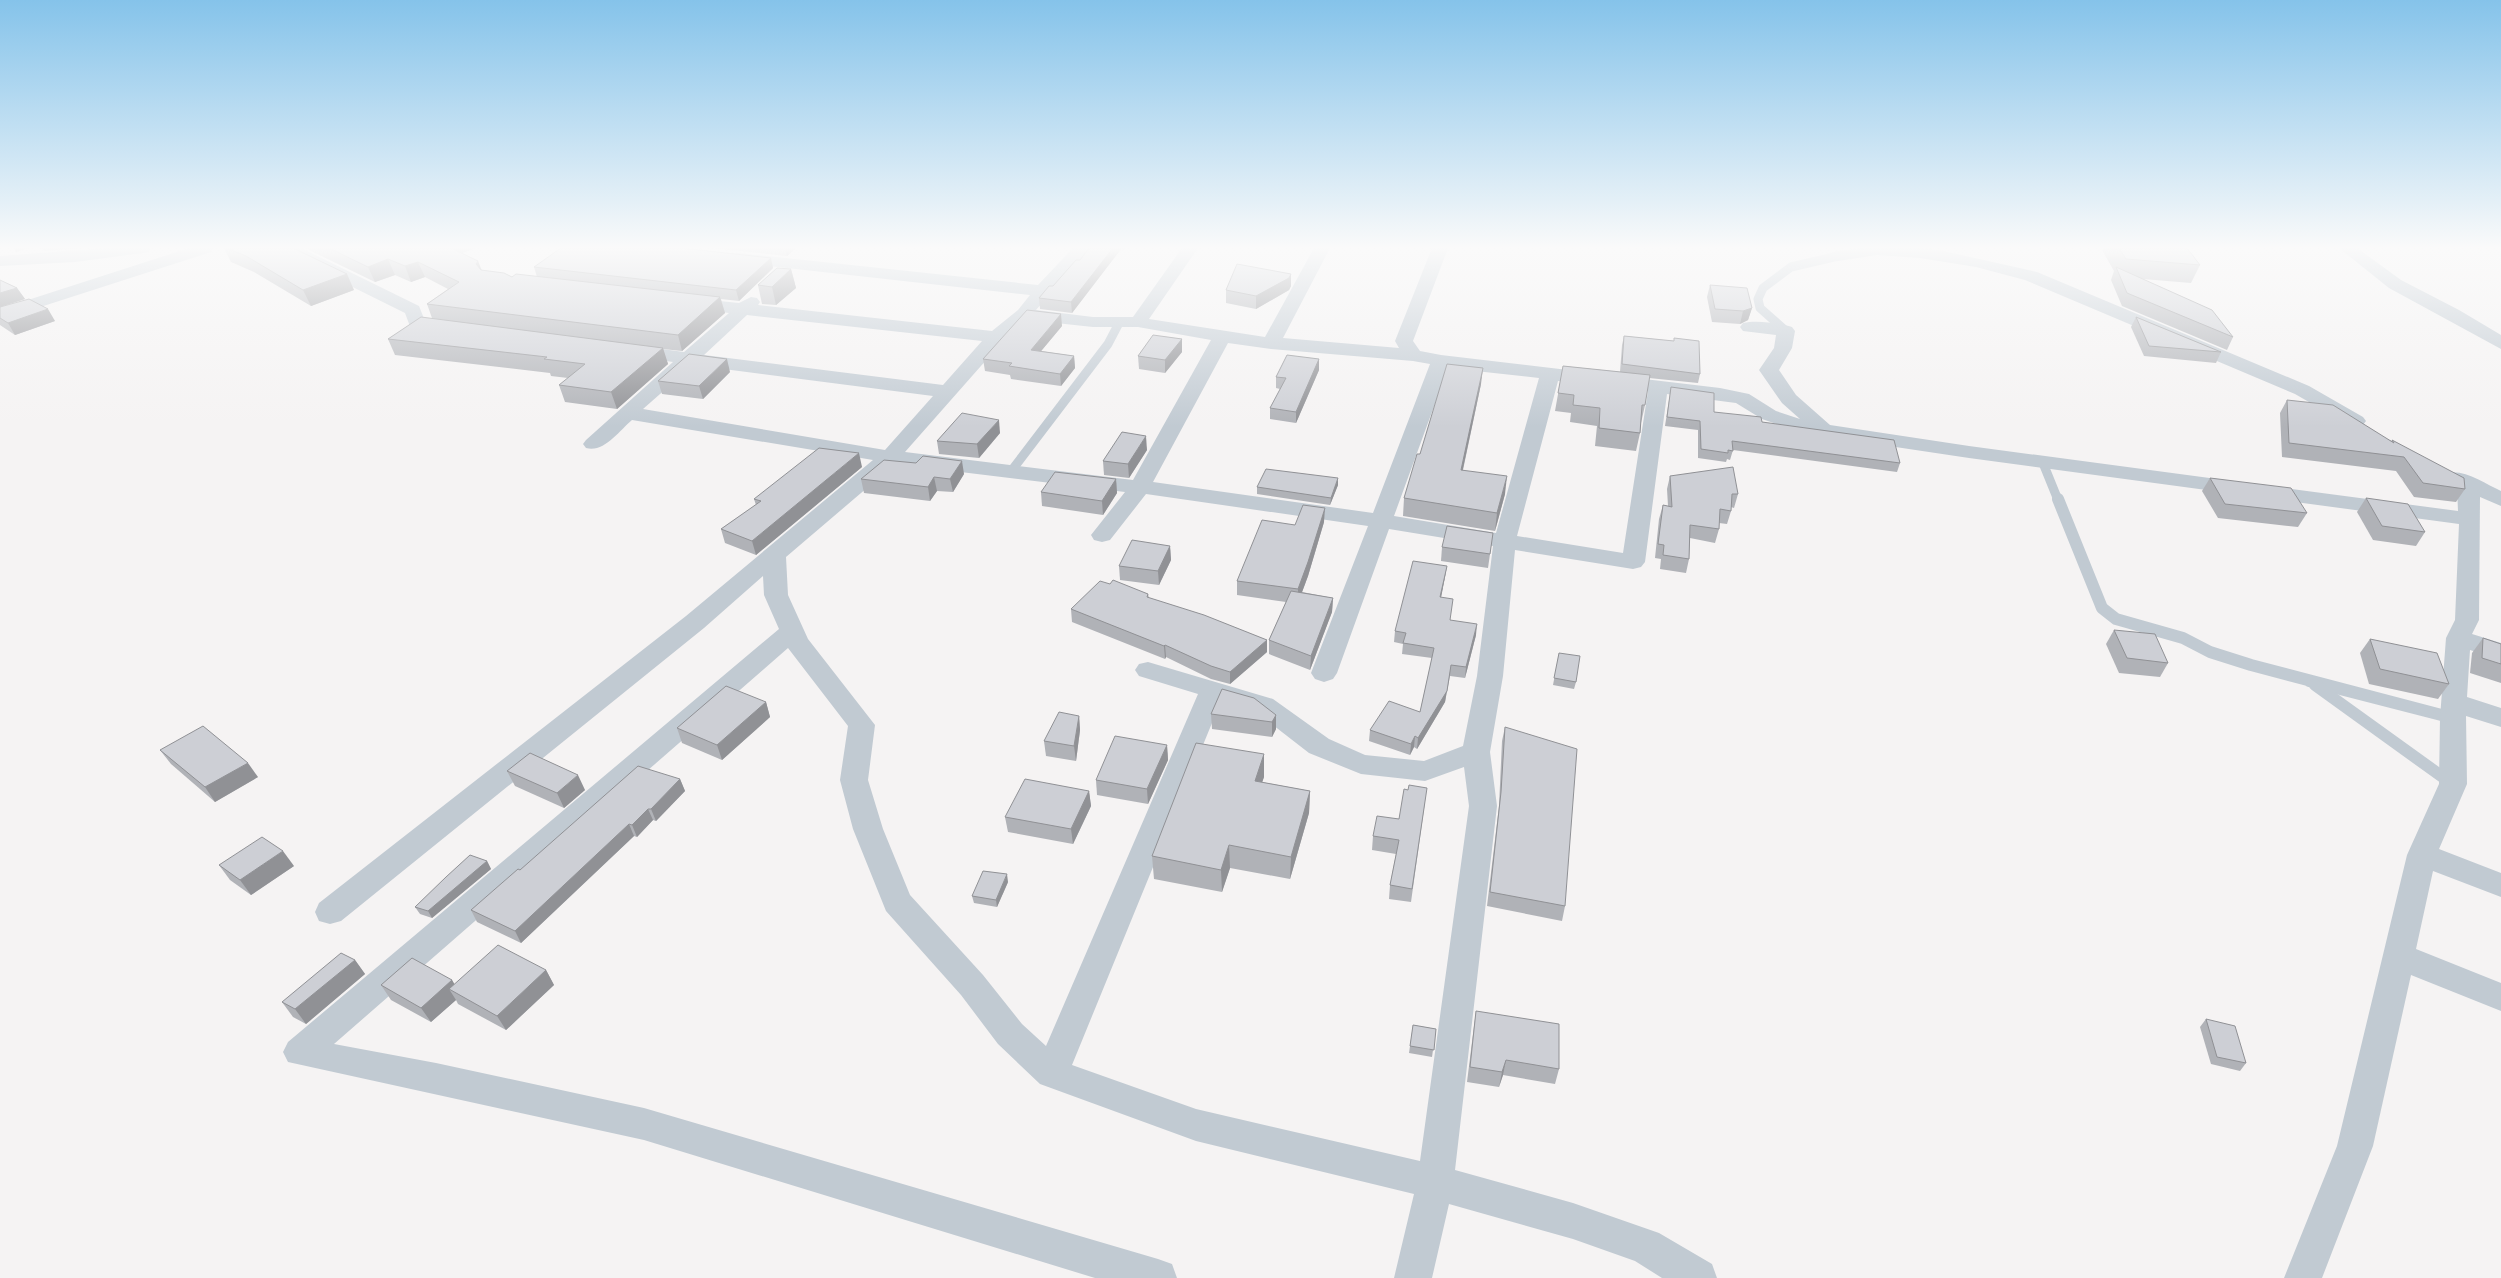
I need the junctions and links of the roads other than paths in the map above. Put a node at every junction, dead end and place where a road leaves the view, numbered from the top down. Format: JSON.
{"nodes":[{"id":1,"x":23,"y":308,"type":"edge"},
{"id":2,"x":408,"y":308,"type":"edge"},
{"id":3,"x":730,"y":308,"type":"edge"},
{"id":4,"x":1029,"y":308,"type":"edge"},
{"id":5,"x":1148,"y":308,"type":"edge"},
{"id":6,"x":1290,"y":308,"type":"edge"},
{"id":7,"x":1417,"y":308,"type":"edge"},
{"id":8,"x":1760,"y":308,"type":"edge"},
{"id":9,"x":2106,"y":308,"type":"edge"},
{"id":10,"x":2440,"y":308,"type":"edge"},
{"id":11,"x":743,"y":309,"type":"junction"},
{"id":12,"x":1024,"y":314,"type":"junction"},
{"id":13,"x":0,"y":315,"type":"edge"},
{"id":14,"x":1138,"y":322,"type":"junction"},
{"id":15,"x":1119,"y":323,"type":"junction"},
{"id":16,"x":1750,"y":327,"type":"dead end"},
{"id":17,"x":466,"y":331,"type":"edge"},
{"id":18,"x":1786,"y":331,"type":"junction"},
{"id":19,"x":996,"y":337,"type":"junction"},
{"id":20,"x":1222,"y":337,"type":"junction"},
{"id":21,"x":1271,"y":343,"type":"junction"},
{"id":22,"x":2501,"y":343,"type":"edge"},
{"id":23,"x":611,"y":349,"type":"edge"},
{"id":24,"x":1413,"y":355,"type":"junction"},
{"id":25,"x":688,"y":358,"type":"junction"},
{"id":26,"x":1441,"y":361,"type":"junction"},
{"id":27,"x":1550,"y":374,"type":"junction"},
{"id":28,"x":1658,"y":387,"type":"junction"},
{"id":29,"x":949,"y":392,"type":"junction"},
{"id":30,"x":628,"y":413,"type":"junction"},
{"id":31,"x":2368,"y":429,"type":"edge"},
{"id":32,"x":1826,"y":431,"type":"junction"},
{"id":33,"x":593,"y":444,"type":"dead end"},
{"id":34,"x":890,"y":457,"type":"junction"},
{"id":35,"x":2043,"y":463,"type":"junction"},
{"id":36,"x":1012,"y":470,"type":"junction"},
{"id":37,"x":2443,"y":472,"type":"edge"},
{"id":38,"x":2468,"y":486,"type":"junction"},
{"id":39,"x":1140,"y":487,"type":"junction"},
{"id":40,"x":2501,"y":499,"type":"edge"},
{"id":41,"x":2470,"y":519,"type":"junction"},
{"id":42,"x":1380,"y":521,"type":"junction"},
{"id":43,"x":1102,"y":535,"type":"dead end"},
{"id":44,"x":1505,"y":540,"type":"junction"},
{"id":45,"x":774,"y":555,"type":"junction"},
{"id":46,"x":792,"y":631,"type":"junction"},
{"id":47,"x":2458,"y":638,"type":"junction"},
{"id":48,"x":2501,"y":652,"type":"edge"},
{"id":49,"x":1148,"y":670,"type":"dead end"},
{"id":50,"x":1324,"y":674,"type":"dead end"},
{"id":51,"x":1213,"y":690,"type":"junction"},
{"id":52,"x":2450,"y":712,"type":"junction"},
{"id":53,"x":2501,"y":718,"type":"edge"},
{"id":54,"x":1476,"y":752,"type":"junction"},
{"id":55,"x":2453,"y":784,"type":"junction"},
{"id":56,"x":2422,"y":855,"type":"junction"},
{"id":57,"x":2501,"y":885,"type":"edge"},
{"id":58,"x":330,"y":912,"type":"dead end"},
{"id":59,"x":2399,"y":956,"type":"junction"},
{"id":60,"x":2501,"y":997,"type":"edge"},
{"id":61,"x":1052,"y":1073,"type":"junction"},
{"id":62,"x":1435,"y":1183,"type":"junction"},
{"id":63,"x":1158,"y":1278,"type":"edge"},
{"id":64,"x":1413,"y":1278,"type":"edge"},
{"id":65,"x":1698,"y":1278,"type":"edge"},
{"id":66,"x":2303,"y":1278,"type":"edge"}],
"edges":[{"from":1,"to":13,"type":"street"},
{"from":2,"to":17,"type":"street"},
{"from":3,"to":11,"type":"street"},
{"from":4,"to":12,"type":"street"},
{"from":5,"to":14,"type":"street"},
{"from":6,"to":21,"type":"street"},
{"from":7,"to":24,"type":"street"},
{"from":8,"to":18,"type":"lane"},
{"from":9,"to":31,"type":"street"},
{"from":10,"to":22,"type":"street"},
{"from":11,"to":19,"type":"street"},
{"from":11,"to":25,"type":"street"},
{"from":12,"to":15,"type":"street"},
{"from":12,"to":19,"type":"street"},
{"from":14,"to":15,"type":"street"},
{"from":14,"to":20,"type":"street"},
{"from":15,"to":36,"type":"lane"},
{"from":16,"to":18,"type":"street"},
{"from":18,"to":32,"type":"street"},
{"from":19,"to":29,"type":"street"},
{"from":20,"to":21,"type":"street"},
{"from":20,"to":39,"type":"street"},
{"from":21,"to":24,"type":"street"},
{"from":23,"to":25,"type":"street"},
{"from":24,"to":26,"type":"street"},
{"from":25,"to":29,"type":"street"},
{"from":25,"to":30,"type":"street"},
{"from":26,"to":27,"type":"street"},
{"from":26,"to":42,"type":"street"},
{"from":27,"to":28,"type":"street"},
{"from":27,"to":44,"type":"street"},
{"from":28,"to":32,"type":"street"},
{"from":28,"to":44,"type":"street"},
{"from":29,"to":34,"type":"street"},
{"from":30,"to":33,"type":"street"},
{"from":30,"to":34,"type":"street"},
{"from":32,"to":35,"type":"street"},
{"from":34,"to":36,"type":"street"},
{"from":34,"to":45,"type":"street"},
{"from":35,"to":41,"type":"street"},
{"from":35,"to":52,"type":"lane"},
{"from":36,"to":39,"type":"street"},
{"from":37,"to":38,"type":"street"},
{"from":38,"to":40,"type":"street"},
{"from":38,"to":41,"type":"street"},
{"from":39,"to":42,"type":"street"},
{"from":39,"to":43,"type":"street"},
{"from":41,"to":47,"type":"street"},
{"from":42,"to":44,"type":"street"},
{"from":42,"to":50,"type":"street"},
{"from":44,"to":54,"type":"street"},
{"from":45,"to":46,"type":"street"},
{"from":45,"to":58,"type":"street"},
{"from":46,"to":61,"type":"street"},
{"from":46,"to":63,"type":"street"},
{"from":47,"to":48,"type":"street"},
{"from":47,"to":52,"type":"street"},
{"from":49,"to":51,"type":"street"},
{"from":51,"to":54,"type":"street"},
{"from":51,"to":61,"type":"street"},
{"from":52,"to":53,"type":"street"},
{"from":52,"to":55,"type":"street"},
{"from":52,"to":55,"type":"lane"},
{"from":54,"to":62,"type":"street"},
{"from":55,"to":56,"type":"street"},
{"from":56,"to":57,"type":"street"},
{"from":56,"to":59,"type":"street"},
{"from":59,"to":60,"type":"street"},
{"from":59,"to":66,"type":"street"},
{"from":61,"to":62,"type":"street"},
{"from":62,"to":64,"type":"street"},
{"from":62,"to":65,"type":"street"}]}
